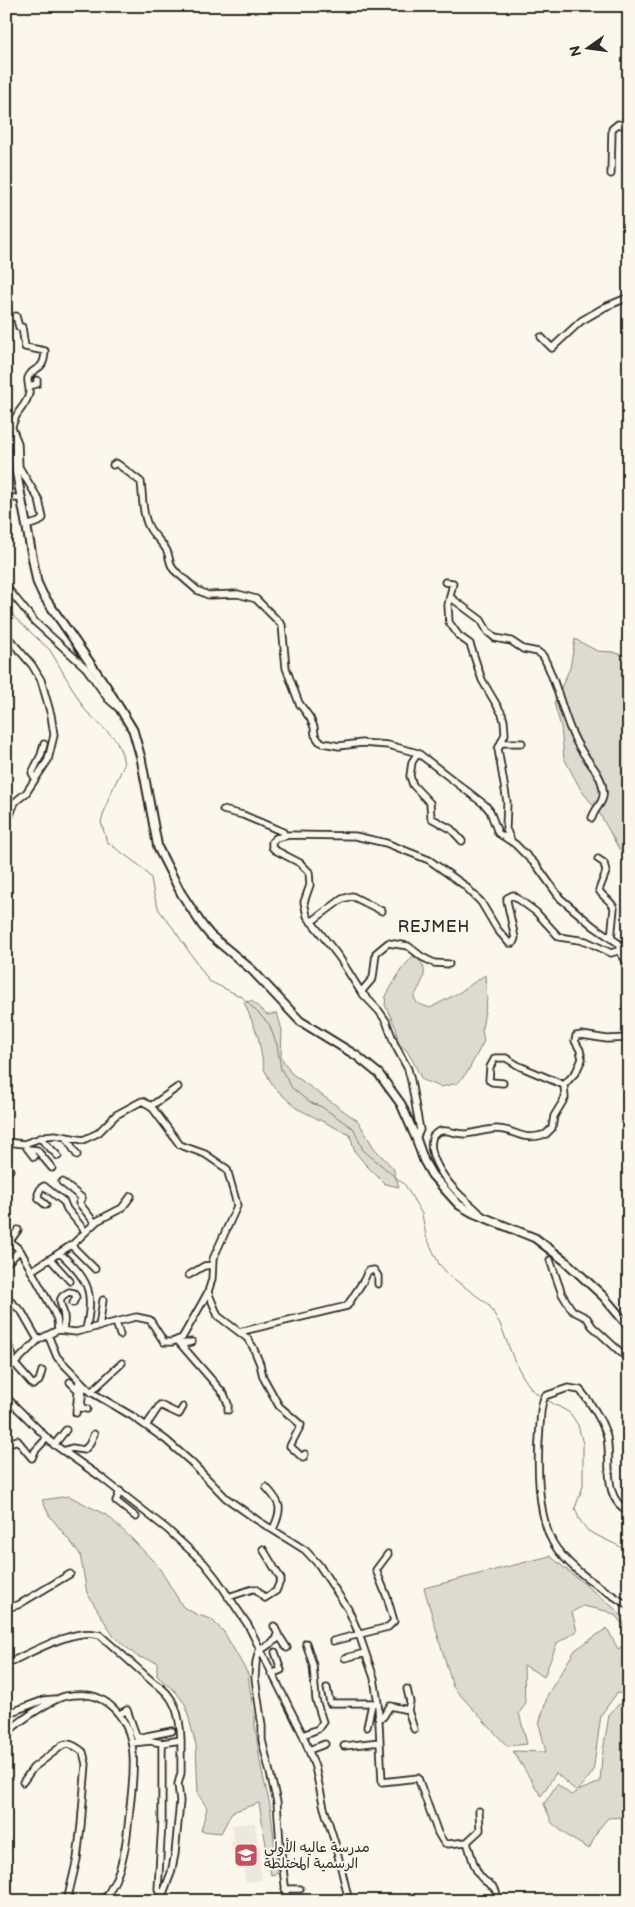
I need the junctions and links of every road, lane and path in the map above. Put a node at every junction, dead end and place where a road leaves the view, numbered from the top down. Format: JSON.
{"nodes":[{"id":1,"x":629,"y":128,"type":"edge"},
{"id":2,"x":610,"y":174,"type":"dead end"},
{"id":3,"x":629,"y":297,"type":"edge"},
{"id":4,"x":6,"y":320,"type":"edge"},
{"id":5,"x":541,"y":337,"type":"dead end"},
{"id":6,"x":37,"y":380,"type":"dead end"},
{"id":7,"x":29,"y":386,"type":"junction"},
{"id":8,"x":9,"y":432,"type":"edge"},
{"id":9,"x":113,"y":465,"type":"dead end"},
{"id":10,"x":6,"y":498,"type":"edge"},
{"id":11,"x":21,"y":498,"type":"junction"},
{"id":12,"x":26,"y":526,"type":"junction"},
{"id":13,"x":445,"y":582,"type":"dead end"},
{"id":14,"x":6,"y":589,"type":"edge"},
{"id":15,"x":450,"y":597,"type":"junction"},
{"id":16,"x":6,"y":634,"type":"edge"},
{"id":17,"x":121,"y":709,"type":"junction"},
{"id":18,"x":502,"y":743,"type":"junction"},
{"id":19,"x":522,"y":743,"type":"dead end"},
{"id":20,"x":44,"y":744,"type":"dead end"},
{"id":21,"x":418,"y":753,"type":"junction"},
{"id":22,"x":35,"y":778,"type":"junction"},
{"id":23,"x":223,"y":810,"type":"dead end"},
{"id":24,"x":592,"y":818,"type":"dead end"},
{"id":25,"x":6,"y":825,"type":"edge"},
{"id":26,"x":285,"y":836,"type":"junction"},
{"id":27,"x":511,"y":840,"type":"junction"},
{"id":28,"x":462,"y":841,"type":"dead end"},
{"id":29,"x":598,"y":859,"type":"dead end"},
{"id":30,"x":382,"y":911,"type":"dead end"},
{"id":31,"x":311,"y":922,"type":"junction"},
{"id":32,"x":611,"y":939,"type":"junction"},
{"id":33,"x":623,"y":948,"type":"edge"},
{"id":34,"x":449,"y":964,"type":"dead end"},
{"id":35,"x":629,"y":966,"type":"edge"},
{"id":36,"x":361,"y":992,"type":"junction"},
{"id":37,"x":629,"y":1038,"type":"edge"},
{"id":38,"x":503,"y":1083,"type":"dead end"},
{"id":39,"x":564,"y":1085,"type":"junction"},
{"id":40,"x":178,"y":1087,"type":"dead end"},
{"id":41,"x":151,"y":1106,"type":"junction"},
{"id":42,"x":66,"y":1137,"type":"junction"},
{"id":43,"x":40,"y":1138,"type":"junction"},
{"id":44,"x":416,"y":1138,"type":"junction"},
{"id":45,"x":6,"y":1142,"type":"edge"},
{"id":46,"x":26,"y":1147,"type":"junction"},
{"id":47,"x":77,"y":1155,"type":"dead end"},
{"id":48,"x":58,"y":1156,"type":"dead end"},
{"id":49,"x":34,"y":1157,"type":"dead end"},
{"id":50,"x":52,"y":1168,"type":"dead end"},
{"id":51,"x":62,"y":1182,"type":"dead end"},
{"id":52,"x":131,"y":1196,"type":"dead end"},
{"id":53,"x":46,"y":1205,"type":"dead end"},
{"id":54,"x":482,"y":1216,"type":"junction"},
{"id":55,"x":95,"y":1223,"type":"junction"},
{"id":56,"x":18,"y":1230,"type":"dead end"},
{"id":57,"x":85,"y":1232,"type":"junction"},
{"id":58,"x":8,"y":1240,"type":"edge"},
{"id":59,"x":71,"y":1245,"type":"junction"},
{"id":60,"x":20,"y":1250,"type":"junction"},
{"id":61,"x":60,"y":1253,"type":"junction"},
{"id":62,"x":51,"y":1260,"type":"junction"},
{"id":63,"x":550,"y":1260,"type":"dead end"},
{"id":64,"x":9,"y":1261,"type":"dead end"},
{"id":65,"x":212,"y":1264,"type":"junction"},
{"id":66,"x":95,"y":1268,"type":"dead end"},
{"id":67,"x":31,"y":1271,"type":"junction"},
{"id":68,"x":189,"y":1275,"type":"dead end"},
{"id":69,"x":70,"y":1281,"type":"dead end"},
{"id":70,"x":378,"y":1284,"type":"dead end"},
{"id":71,"x":208,"y":1292,"type":"junction"},
{"id":72,"x":6,"y":1297,"type":"edge"},
{"id":73,"x":103,"y":1300,"type":"dead end"},
{"id":74,"x":73,"y":1303,"type":"dead end"},
{"id":75,"x":116,"y":1322,"type":"junction"},
{"id":76,"x":99,"y":1327,"type":"junction"},
{"id":77,"x":629,"y":1327,"type":"edge"},
{"id":78,"x":86,"y":1329,"type":"junction"},
{"id":79,"x":60,"y":1330,"type":"junction"},
{"id":80,"x":239,"y":1332,"type":"junction"},
{"id":81,"x":48,"y":1334,"type":"junction"},
{"id":82,"x":120,"y":1336,"type":"dead end"},
{"id":83,"x":38,"y":1340,"type":"junction"},
{"id":84,"x":6,"y":1342,"type":"edge"},
{"id":85,"x":180,"y":1342,"type":"junction"},
{"id":86,"x":192,"y":1342,"type":"dead end"},
{"id":87,"x":629,"y":1360,"type":"edge"},
{"id":88,"x":122,"y":1363,"type":"dead end"},
{"id":89,"x":9,"y":1365,"type":"edge"},
{"id":90,"x":42,"y":1371,"type":"dead end"},
{"id":91,"x":70,"y":1382,"type":"dead end"},
{"id":92,"x":81,"y":1383,"type":"junction"},
{"id":93,"x":78,"y":1390,"type":"junction"},
{"id":94,"x":91,"y":1392,"type":"junction"},
{"id":95,"x":6,"y":1397,"type":"edge"},
{"id":96,"x":182,"y":1407,"type":"dead end"},
{"id":97,"x":87,"y":1408,"type":"dead end"},
{"id":98,"x":228,"y":1410,"type":"dead end"},
{"id":99,"x":76,"y":1413,"type":"dead end"},
{"id":100,"x":146,"y":1426,"type":"junction"},
{"id":101,"x":66,"y":1430,"type":"dead end"},
{"id":102,"x":94,"y":1434,"type":"dead end"},
{"id":103,"x":47,"y":1438,"type":"junction"},
{"id":104,"x":7,"y":1443,"type":"edge"},
{"id":105,"x":54,"y":1445,"type":"junction"},
{"id":106,"x":63,"y":1451,"type":"junction"},
{"id":107,"x":305,"y":1454,"type":"dead end"},
{"id":108,"x":266,"y":1486,"type":"dead end"},
{"id":109,"x":120,"y":1492,"type":"junction"},
{"id":110,"x":629,"y":1511,"type":"edge"},
{"id":111,"x":136,"y":1517,"type":"dead end"},
{"id":112,"x":273,"y":1529,"type":"junction"},
{"id":113,"x":263,"y":1549,"type":"dead end"},
{"id":114,"x":388,"y":1554,"type":"dead end"},
{"id":115,"x":70,"y":1574,"type":"dead end"},
{"id":116,"x":228,"y":1597,"type":"junction"},
{"id":117,"x":629,"y":1606,"type":"edge"},
{"id":118,"x":6,"y":1608,"type":"edge"},
{"id":119,"x":274,"y":1626,"type":"dead end"},
{"id":120,"x":359,"y":1634,"type":"junction"},
{"id":121,"x":277,"y":1638,"type":"junction"},
{"id":122,"x":333,"y":1641,"type":"dead end"},
{"id":123,"x":306,"y":1643,"type":"dead end"},
{"id":124,"x":287,"y":1648,"type":"dead end"},
{"id":125,"x":260,"y":1649,"type":"junction"},
{"id":126,"x":275,"y":1652,"type":"dead end"},
{"id":127,"x":365,"y":1653,"type":"junction"},
{"id":128,"x":345,"y":1658,"type":"dead end"},
{"id":129,"x":6,"y":1664,"type":"edge"},
{"id":130,"x":272,"y":1674,"type":"junction"},
{"id":131,"x":327,"y":1688,"type":"dead end"},
{"id":132,"x":407,"y":1689,"type":"dead end"},
{"id":133,"x":57,"y":1698,"type":"junction"},
{"id":134,"x":375,"y":1703,"type":"junction"},
{"id":135,"x":408,"y":1710,"type":"junction"},
{"id":136,"x":6,"y":1714,"type":"edge"},
{"id":137,"x":120,"y":1714,"type":"junction"},
{"id":138,"x":378,"y":1718,"type":"junction"},
{"id":139,"x":367,"y":1727,"type":"dead end"},
{"id":140,"x":414,"y":1729,"type":"dead end"},
{"id":141,"x":172,"y":1731,"type":"dead end"},
{"id":142,"x":6,"y":1735,"type":"edge"},
{"id":143,"x":303,"y":1735,"type":"junction"},
{"id":144,"x":181,"y":1740,"type":"junction"},
{"id":145,"x":162,"y":1742,"type":"junction"},
{"id":146,"x":380,"y":1742,"type":"junction"},
{"id":147,"x":132,"y":1743,"type":"junction"},
{"id":148,"x":325,"y":1744,"type":"dead end"},
{"id":149,"x":344,"y":1746,"type":"dead end"},
{"id":150,"x":309,"y":1750,"type":"junction"},
{"id":151,"x":23,"y":1782,"type":"dead end"},
{"id":152,"x":479,"y":1811,"type":"dead end"},
{"id":153,"x":467,"y":1842,"type":"junction"},
{"id":154,"x":285,"y":1889,"type":"junction"},
{"id":155,"x":300,"y":1889,"type":"dead end"},
{"id":156,"x":161,"y":1899,"type":"edge"},
{"id":157,"x":67,"y":1901,"type":"edge"},
{"id":158,"x":103,"y":1901,"type":"edge"},
{"id":159,"x":287,"y":1901,"type":"edge"},
{"id":160,"x":349,"y":1901,"type":"edge"},
{"id":161,"x":498,"y":1901,"type":"edge"}],
"edges":[{"from":1,"to":2,"type":"street"},
{"from":3,"to":5,"type":"street"},
{"from":4,"to":7,"type":"street"},
{"from":6,"to":7,"type":"street"},
{"from":7,"to":8,"type":"street"},
{"from":8,"to":11,"type":"main road"},
{"from":8,"to":12,"type":"street"},
{"from":9,"to":21,"type":"street"},
{"from":10,"to":11,"type":"street"},
{"from":11,"to":12,"type":"main road"},
{"from":12,"to":17,"type":"main road"},
{"from":13,"to":15,"type":"street"},
{"from":14,"to":17,"type":"street"},
{"from":15,"to":18,"type":"street"},
{"from":15,"to":24,"type":"street"},
{"from":16,"to":22,"type":"street"},
{"from":17,"to":44,"type":"main road"},
{"from":18,"to":19,"type":"street"},
{"from":18,"to":27,"type":"street"},
{"from":20,"to":22,"type":"street"},
{"from":21,"to":27,"type":"street"},
{"from":21,"to":28,"type":"street"},
{"from":22,"to":25,"type":"street"},
{"from":23,"to":26,"type":"street"},
{"from":26,"to":31,"type":"street"},
{"from":26,"to":33,"type":"street"},
{"from":27,"to":32,"type":"street"},
{"from":29,"to":32,"type":"street"},
{"from":30,"to":31,"type":"street"},
{"from":31,"to":36,"type":"street"},
{"from":32,"to":33,"type":"street"},
{"from":33,"to":35,"type":"street"},
{"from":34,"to":36,"type":"street"},
{"from":36,"to":44,"type":"street"},
{"from":37,"to":39,"type":"street"},
{"from":38,"to":39,"type":"street"},
{"from":39,"to":54,"type":"street"},
{"from":40,"to":41,"type":"street"},
{"from":41,"to":42,"type":"street"},
{"from":41,"to":65,"type":"street"},
{"from":42,"to":43,"type":"street"},
{"from":42,"to":47,"type":"street"},
{"from":43,"to":46,"type":"street"},
{"from":43,"to":48,"type":"street"},
{"from":44,"to":54,"type":"main road"},
{"from":45,"to":46,"type":"street"},
{"from":46,"to":49,"type":"street"},
{"from":46,"to":50,"type":"street"},
{"from":51,"to":55,"type":"street"},
{"from":52,"to":55,"type":"street"},
{"from":53,"to":57,"type":"street"},
{"from":54,"to":77,"type":"main road"},
{"from":55,"to":57,"type":"street"},
{"from":56,"to":58,"type":"street"},
{"from":57,"to":59,"type":"street"},
{"from":58,"to":60,"type":"street"},
{"from":59,"to":61,"type":"street"},
{"from":59,"to":66,"type":"street"},
{"from":60,"to":64,"type":"street"},
{"from":60,"to":67,"type":"street"},
{"from":61,"to":62,"type":"street"},
{"from":61,"to":78,"type":"street"},
{"from":62,"to":67,"type":"street"},
{"from":62,"to":69,"type":"street"},
{"from":63,"to":87,"type":"street"},
{"from":65,"to":68,"type":"street"},
{"from":65,"to":71,"type":"street"},
{"from":67,"to":79,"type":"street"},
{"from":70,"to":80,"type":"street"},
{"from":71,"to":80,"type":"street"},
{"from":71,"to":85,"type":"street"},
{"from":72,"to":83,"type":"street"},
{"from":73,"to":76,"type":"street"},
{"from":74,"to":79,"type":"street"},
{"from":75,"to":76,"type":"street"},
{"from":75,"to":82,"type":"street"},
{"from":75,"to":85,"type":"street"},
{"from":76,"to":78,"type":"street"},
{"from":78,"to":79,"type":"street"},
{"from":79,"to":81,"type":"street"},
{"from":80,"to":107,"type":"street"},
{"from":81,"to":83,"type":"street"},
{"from":81,"to":92,"type":"street"},
{"from":83,"to":89,"type":"street"},
{"from":84,"to":89,"type":"street"},
{"from":85,"to":86,"type":"street"},
{"from":85,"to":98,"type":"street"},
{"from":88,"to":94,"type":"street"},
{"from":89,"to":90,"type":"street"},
{"from":91,"to":93,"type":"street"},
{"from":92,"to":93,"type":"street"},
{"from":92,"to":94,"type":"street"},
{"from":92,"to":97,"type":"street"},
{"from":93,"to":99,"type":"street"},
{"from":94,"to":100,"type":"street"},
{"from":95,"to":103,"type":"street"},
{"from":96,"to":100,"type":"street"},
{"from":100,"to":112,"type":"street"},
{"from":101,"to":105,"type":"street"},
{"from":102,"to":106,"type":"street"},
{"from":103,"to":104,"type":"street"},
{"from":103,"to":105,"type":"street"},
{"from":105,"to":106,"type":"street"},
{"from":106,"to":109,"type":"street"},
{"from":108,"to":112,"type":"street"},
{"from":109,"to":111,"type":"street"},
{"from":109,"to":116,"type":"street"},
{"from":110,"to":117,"type":"street"},
{"from":112,"to":120,"type":"street"},
{"from":113,"to":116,"type":"street"},
{"from":114,"to":120,"type":"street"},
{"from":115,"to":118,"type":"street"},
{"from":116,"to":125,"type":"street"},
{"from":119,"to":121,"type":"street"},
{"from":120,"to":122,"type":"street"},
{"from":120,"to":127,"type":"street"},
{"from":121,"to":124,"type":"street"},
{"from":121,"to":125,"type":"street"},
{"from":123,"to":143,"type":"street"},
{"from":125,"to":130,"type":"street"},
{"from":125,"to":154,"type":"street"},
{"from":126,"to":130,"type":"street"},
{"from":127,"to":128,"type":"street"},
{"from":127,"to":134,"type":"street"},
{"from":129,"to":144,"type":"street"},
{"from":130,"to":143,"type":"street"},
{"from":131,"to":134,"type":"street"},
{"from":132,"to":135,"type":"street"},
{"from":133,"to":136,"type":"street"},
{"from":133,"to":137,"type":"street"},
{"from":133,"to":142,"type":"street"},
{"from":134,"to":138,"type":"street"},
{"from":134,"to":139,"type":"street"},
{"from":135,"to":138,"type":"street"},
{"from":135,"to":140,"type":"street"},
{"from":137,"to":141,"type":"street"},
{"from":137,"to":147,"type":"street"},
{"from":138,"to":146,"type":"street"},
{"from":143,"to":150,"type":"street"},
{"from":144,"to":145,"type":"street"},
{"from":144,"to":156,"type":"street"},
{"from":145,"to":147,"type":"street"},
{"from":145,"to":156,"type":"street"},
{"from":146,"to":149,"type":"street"},
{"from":146,"to":153,"type":"street"},
{"from":147,"to":158,"type":"street"},
{"from":148,"to":150,"type":"street"},
{"from":150,"to":160,"type":"street"},
{"from":151,"to":157,"type":"street"},
{"from":152,"to":153,"type":"street"},
{"from":153,"to":161,"type":"street"},
{"from":154,"to":155,"type":"street"},
{"from":154,"to":159,"type":"street"}]}
